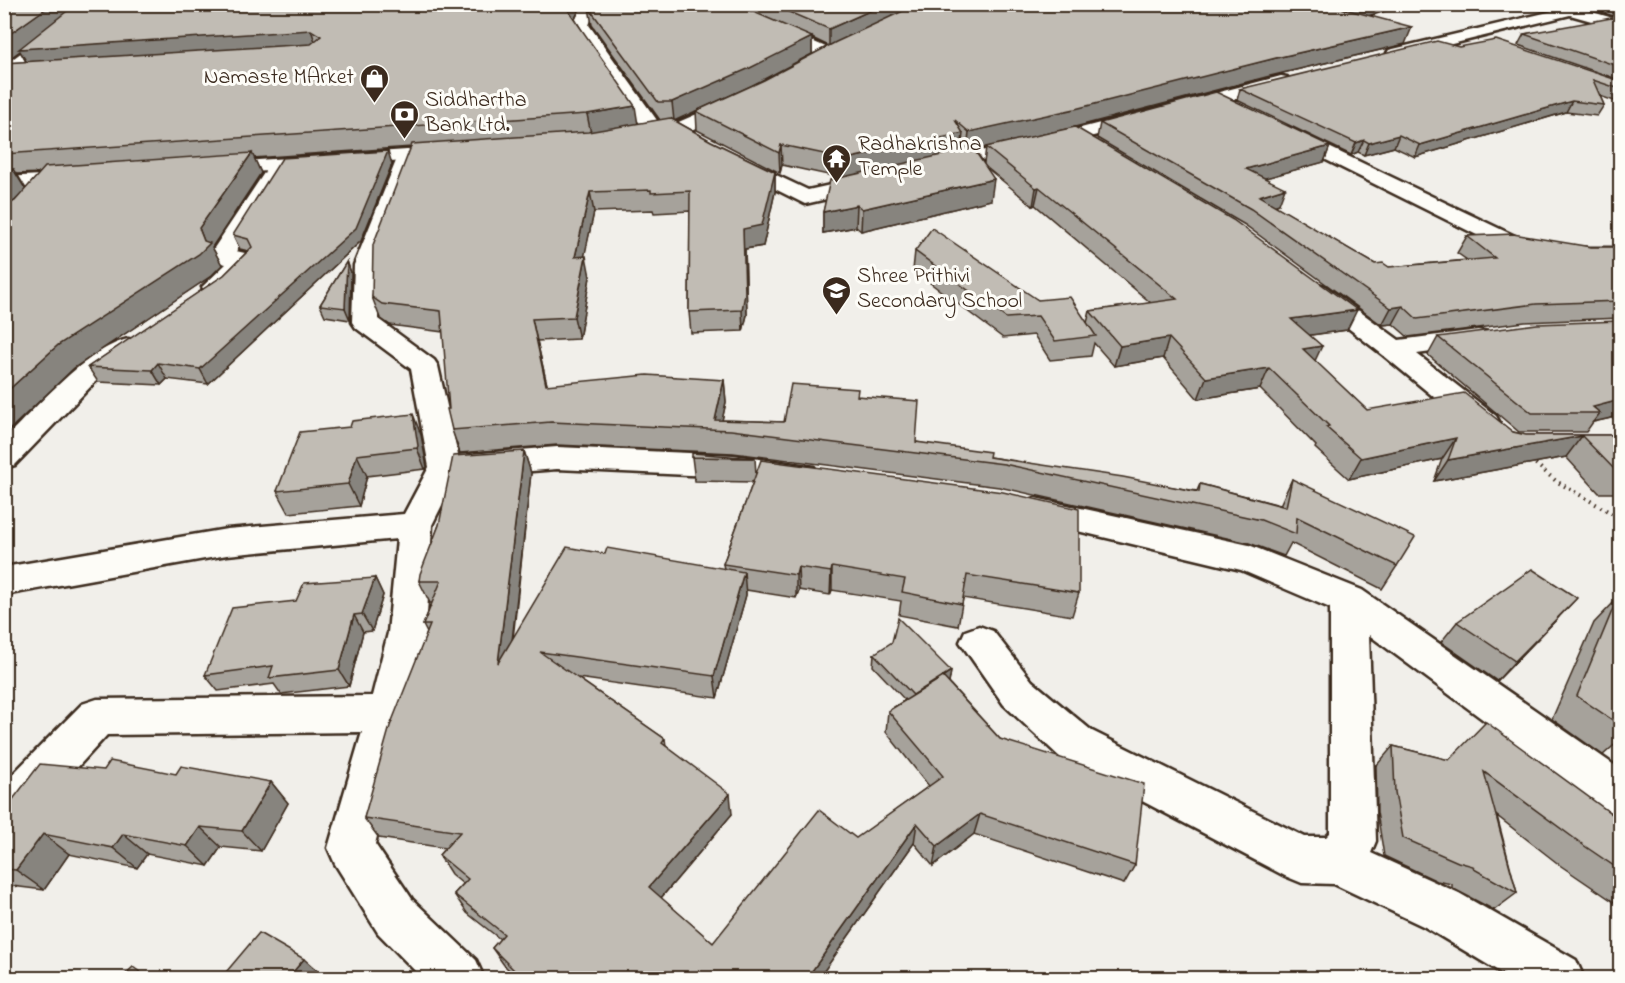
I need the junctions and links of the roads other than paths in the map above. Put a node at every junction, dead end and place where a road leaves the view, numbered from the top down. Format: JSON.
{"nodes":[{"id":1,"x":96,"y":4,"type":"edge"},
{"id":2,"x":590,"y":4,"type":"edge"},
{"id":3,"x":725,"y":4,"type":"edge"},
{"id":4,"x":1547,"y":4,"type":"edge"},
{"id":5,"x":1570,"y":11,"type":"junction"},
{"id":6,"x":1620,"y":25,"type":"edge"},
{"id":7,"x":1468,"y":35,"type":"junction"},
{"id":8,"x":849,"y":45,"type":"edge"},
{"id":9,"x":1499,"y":46,"type":"edge"},
{"id":10,"x":829,"y":54,"type":"junction"},
{"id":11,"x":1376,"y":57,"type":"edge"},
{"id":12,"x":808,"y":65,"type":"edge"},
{"id":13,"x":33,"y":73,"type":"edge"},
{"id":14,"x":7,"y":74,"type":"edge"},
{"id":15,"x":1294,"y":78,"type":"edge"},
{"id":16,"x":758,"y":92,"type":"edge"},
{"id":17,"x":1215,"y":99,"type":"junction"},
{"id":18,"x":1245,"y":113,"type":"edge"},
{"id":19,"x":1265,"y":122,"type":"edge"},
{"id":20,"x":654,"y":130,"type":"junction"},
{"id":21,"x":1075,"y":135,"type":"junction"},
{"id":22,"x":622,"y":136,"type":"edge"},
{"id":23,"x":465,"y":152,"type":"edge"},
{"id":24,"x":1105,"y":152,"type":"edge"},
{"id":25,"x":720,"y":153,"type":"edge"},
{"id":26,"x":408,"y":156,"type":"junction"},
{"id":27,"x":279,"y":165,"type":"junction"},
{"id":28,"x":199,"y":170,"type":"edge"},
{"id":29,"x":917,"y":171,"type":"edge"},
{"id":30,"x":95,"y":177,"type":"edge"},
{"id":31,"x":884,"y":179,"type":"edge"},
{"id":32,"x":49,"y":180,"type":"junction"},
{"id":33,"x":4,"y":183,"type":"edge"},
{"id":34,"x":30,"y":204,"type":"edge"},
{"id":35,"x":1620,"y":255,"type":"edge"},
{"id":36,"x":1299,"y":278,"type":"edge"},
{"id":37,"x":192,"y":303,"type":"edge"},
{"id":38,"x":1503,"y":335,"type":"edge"},
{"id":39,"x":144,"y":336,"type":"edge"},
{"id":40,"x":1393,"y":349,"type":"junction"},
{"id":41,"x":1511,"y":444,"type":"edge"},
{"id":42,"x":4,"y":458,"type":"edge"},
{"id":43,"x":445,"y":467,"type":"junction"},
{"id":44,"x":837,"y":480,"type":"edge"},
{"id":45,"x":999,"y":501,"type":"edge"},
{"id":46,"x":415,"y":525,"type":"junction"},
{"id":47,"x":4,"y":581,"type":"edge"},
{"id":48,"x":1349,"y":600,"type":"junction"},
{"id":49,"x":979,"y":642,"type":"dead end"},
{"id":50,"x":388,"y":714,"type":"junction"},
{"id":51,"x":1620,"y":794,"type":"edge"},
{"id":52,"x":4,"y":815,"type":"edge"},
{"id":53,"x":1336,"y":861,"type":"junction"},
{"id":54,"x":458,"y":978,"type":"edge"},
{"id":55,"x":1558,"y":978,"type":"edge"}],
"edges":[{"from":1,"to":14,"type":"street"},
{"from":2,"to":20,"type":"street"},
{"from":3,"to":10,"type":"street"},
{"from":4,"to":5,"type":"street"},
{"from":5,"to":6,"type":"street"},
{"from":5,"to":7,"type":"street"},
{"from":7,"to":9,"type":"street"},
{"from":7,"to":11,"type":"street"},
{"from":8,"to":10,"type":"street"},
{"from":10,"to":12,"type":"street"},
{"from":13,"to":14,"type":"street"},
{"from":15,"to":17,"type":"street"},
{"from":16,"to":20,"type":"street"},
{"from":17,"to":18,"type":"street"},
{"from":17,"to":21,"type":"street"},
{"from":19,"to":35,"type":"street"},
{"from":20,"to":22,"type":"street"},
{"from":21,"to":24,"type":"street"},
{"from":21,"to":29,"type":"street"},
{"from":23,"to":26,"type":"street"},
{"from":25,"to":31,"type":"street"},
{"from":26,"to":27,"type":"street"},
{"from":26,"to":43,"type":"street"},
{"from":27,"to":28,"type":"street"},
{"from":27,"to":37,"type":"street"},
{"from":30,"to":32,"type":"street"},
{"from":32,"to":33,"type":"street"},
{"from":32,"to":34,"type":"street"},
{"from":36,"to":40,"type":"street"},
{"from":38,"to":40,"type":"street"},
{"from":39,"to":42,"type":"street"},
{"from":40,"to":41,"type":"street"},
{"from":43,"to":44,"type":"street"},
{"from":43,"to":46,"type":"street"},
{"from":45,"to":48,"type":"street"},
{"from":46,"to":47,"type":"street"},
{"from":46,"to":50,"type":"street"},
{"from":48,"to":51,"type":"street"},
{"from":48,"to":53,"type":"street"},
{"from":49,"to":53,"type":"street"},
{"from":50,"to":52,"type":"street"},
{"from":50,"to":54,"type":"street"},
{"from":53,"to":55,"type":"street"}]}
